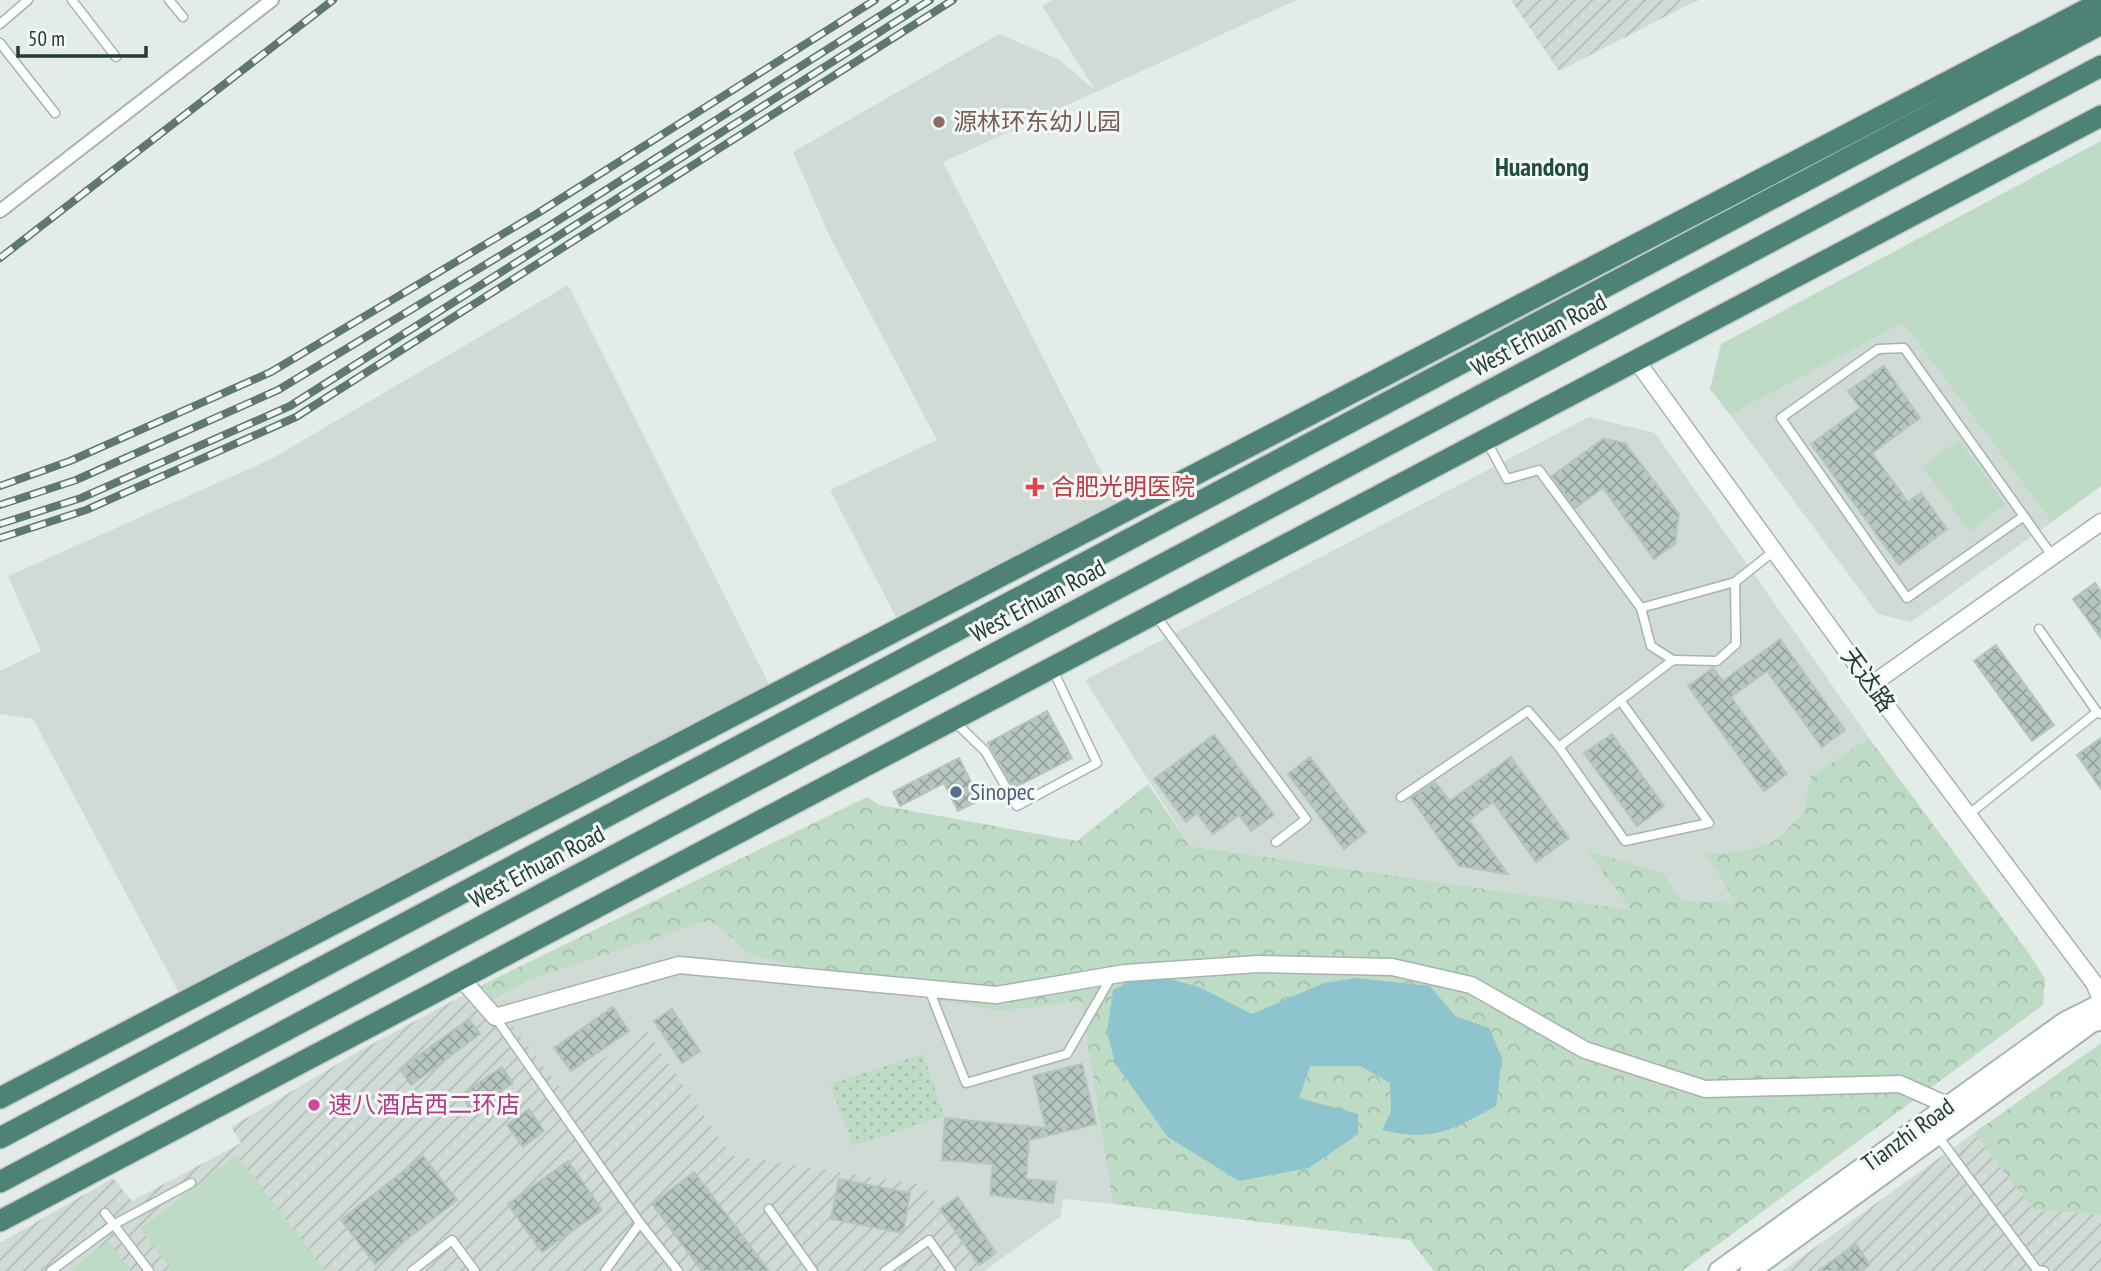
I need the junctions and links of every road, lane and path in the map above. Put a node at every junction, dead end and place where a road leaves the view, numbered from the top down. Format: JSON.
{"nodes":[{"id":1,"x":28,"y":0,"type":"edge"},
{"id":2,"x":72,"y":0,"type":"edge"},
{"id":3,"x":169,"y":0,"type":"edge"},
{"id":4,"x":272,"y":0,"type":"edge"},
{"id":5,"x":2101,"y":2,"type":"edge"},
{"id":6,"x":183,"y":17,"type":"dead end"},
{"id":7,"x":0,"y":24,"type":"edge"},
{"id":8,"x":2101,"y":24,"type":"edge"},
{"id":9,"x":0,"y":43,"type":"edge"},
{"id":10,"x":116,"y":57,"type":"dead end"},
{"id":11,"x":2101,"y":66,"type":"edge"},
{"id":12,"x":54,"y":113,"type":"dead end"},
{"id":13,"x":2101,"y":116,"type":"edge"},
{"id":14,"x":0,"y":211,"type":"edge"},
{"id":15,"x":1636,"y":360,"type":"junction"},
{"id":16,"x":1486,"y":439,"type":"junction"},
{"id":17,"x":2024,"y":516,"type":"junction"},
{"id":18,"x":2101,"y":522,"type":"edge"},
{"id":19,"x":1774,"y":551,"type":"junction"},
{"id":20,"x":2053,"y":557,"type":"junction"},
{"id":21,"x":1735,"y":582,"type":"junction"},
{"id":22,"x":1641,"y":608,"type":"junction"},
{"id":23,"x":1155,"y":614,"type":"junction"},
{"id":24,"x":2039,"y":629,"type":"dead end"},
{"id":25,"x":1673,"y":660,"type":"junction"},
{"id":26,"x":1052,"y":668,"type":"junction"},
{"id":27,"x":1871,"y":685,"type":"junction"},
{"id":28,"x":1620,"y":700,"type":"junction"},
{"id":29,"x":2099,"y":713,"type":"edge"},
{"id":30,"x":953,"y":720,"type":"junction"},
{"id":31,"x":1559,"y":747,"type":"junction"},
{"id":32,"x":1401,"y":797,"type":"dead end"},
{"id":33,"x":1968,"y":815,"type":"junction"},
{"id":34,"x":1276,"y":842,"type":"dead end"},
{"id":35,"x":1112,"y":975,"type":"junction"},
{"id":36,"x":460,"y":977,"type":"junction"},
{"id":37,"x":928,"y":988,"type":"junction"},
{"id":38,"x":2101,"y":1001,"type":"edge"},
{"id":39,"x":495,"y":1017,"type":"junction"},
{"id":40,"x":2101,"y":1020,"type":"edge"},
{"id":41,"x":0,"y":1098,"type":"edge"},
{"id":42,"x":1949,"y":1106,"type":"junction"},
{"id":43,"x":1932,"y":1128,"type":"junction"},
{"id":44,"x":0,"y":1138,"type":"edge"},
{"id":45,"x":23,"y":1170,"type":"junction"},
{"id":46,"x":0,"y":1182,"type":"edge"},
{"id":47,"x":191,"y":1183,"type":"dead end"},
{"id":48,"x":0,"y":1193,"type":"edge"},
{"id":49,"x":769,"y":1209,"type":"dead end"},
{"id":50,"x":105,"y":1213,"type":"dead end"},
{"id":51,"x":0,"y":1221,"type":"edge"},
{"id":52,"x":640,"y":1223,"type":"junction"},
{"id":53,"x":114,"y":1225,"type":"junction"},
{"id":54,"x":51,"y":1271,"type":"edge"},
{"id":55,"x":149,"y":1271,"type":"edge"},
{"id":56,"x":412,"y":1271,"type":"edge"},
{"id":57,"x":475,"y":1271,"type":"edge"},
{"id":58,"x":604,"y":1271,"type":"edge"},
{"id":59,"x":678,"y":1271,"type":"edge"},
{"id":60,"x":813,"y":1271,"type":"edge"},
{"id":61,"x":886,"y":1271,"type":"edge"},
{"id":62,"x":951,"y":1271,"type":"edge"},
{"id":63,"x":1719,"y":1271,"type":"edge"},
{"id":64,"x":1750,"y":1271,"type":"edge"},
{"id":65,"x":2044,"y":1271,"type":"edge"}],
"edges":[{"from":1,"to":7,"type":"lane"},
{"from":2,"to":10,"type":"lane"},
{"from":3,"to":6,"type":"lane"},
{"from":4,"to":14,"type":"street"},
{"from":5,"to":41,"type":"highway","name":"West Erhuan Road"},
{"from":8,"to":44,"type":"highway","name":"West Erhuan Road"},
{"from":9,"to":12,"type":"lane"},
{"from":11,"to":45,"type":"highway","name":"West Erhuan Road"},
{"from":13,"to":15,"type":"highway"},
{"from":15,"to":16,"type":"highway"},
{"from":15,"to":19,"type":"street","name":"天达路"},
{"from":16,"to":22,"type":"lane"},
{"from":16,"to":23,"type":"highway"},
{"from":17,"to":17,"type":"lane"},
{"from":17,"to":20,"type":"lane"},
{"from":18,"to":20,"type":"street"},
{"from":19,"to":21,"type":"lane"},
{"from":19,"to":27,"type":"street","name":"天达路"},
{"from":20,"to":27,"type":"street"},
{"from":21,"to":22,"type":"lane"},
{"from":21,"to":25,"type":"lane"},
{"from":22,"to":25,"type":"lane"},
{"from":23,"to":26,"type":"highway"},
{"from":23,"to":34,"type":"lane"},
{"from":24,"to":29,"type":"lane"},
{"from":25,"to":28,"type":"lane"},
{"from":26,"to":30,"type":"highway"},
{"from":26,"to":30,"type":"lane"},
{"from":27,"to":33,"type":"street","name":"天达路"},
{"from":28,"to":31,"type":"lane"},
{"from":28,"to":31,"type":"lane"},
{"from":29,"to":33,"type":"lane"},
{"from":30,"to":36,"type":"highway"},
{"from":31,"to":32,"type":"lane"},
{"from":33,"to":38,"type":"street","name":"天达路"},
{"from":35,"to":37,"type":"street"},
{"from":35,"to":37,"type":"lane"},
{"from":35,"to":42,"type":"street"},
{"from":36,"to":39,"type":"street"},
{"from":36,"to":51,"type":"highway"},
{"from":37,"to":39,"type":"street"},
{"from":38,"to":42,"type":"street","name":"Tianzhi Road"},
{"from":39,"to":52,"type":"lane"},
{"from":40,"to":43,"type":"street","name":"Tianzhi Road"},
{"from":42,"to":43,"type":"street","name":"Tianzhi Road"},
{"from":43,"to":63,"type":"street","name":"Tianzhi Road"},
{"from":43,"to":64,"type":"street","name":"Tianzhi Road"},
{"from":43,"to":65,"type":"lane"},
{"from":45,"to":46,"type":"highway","name":"West Erhuan Road"},
{"from":45,"to":48,"type":"highway"},
{"from":47,"to":53,"type":"lane"},
{"from":49,"to":60,"type":"lane"},
{"from":50,"to":53,"type":"lane"},
{"from":52,"to":58,"type":"lane"},
{"from":52,"to":59,"type":"lane"},
{"from":53,"to":54,"type":"lane"},
{"from":53,"to":55,"type":"lane"},
{"from":56,"to":57,"type":"lane"},
{"from":61,"to":62,"type":"lane"}]}
